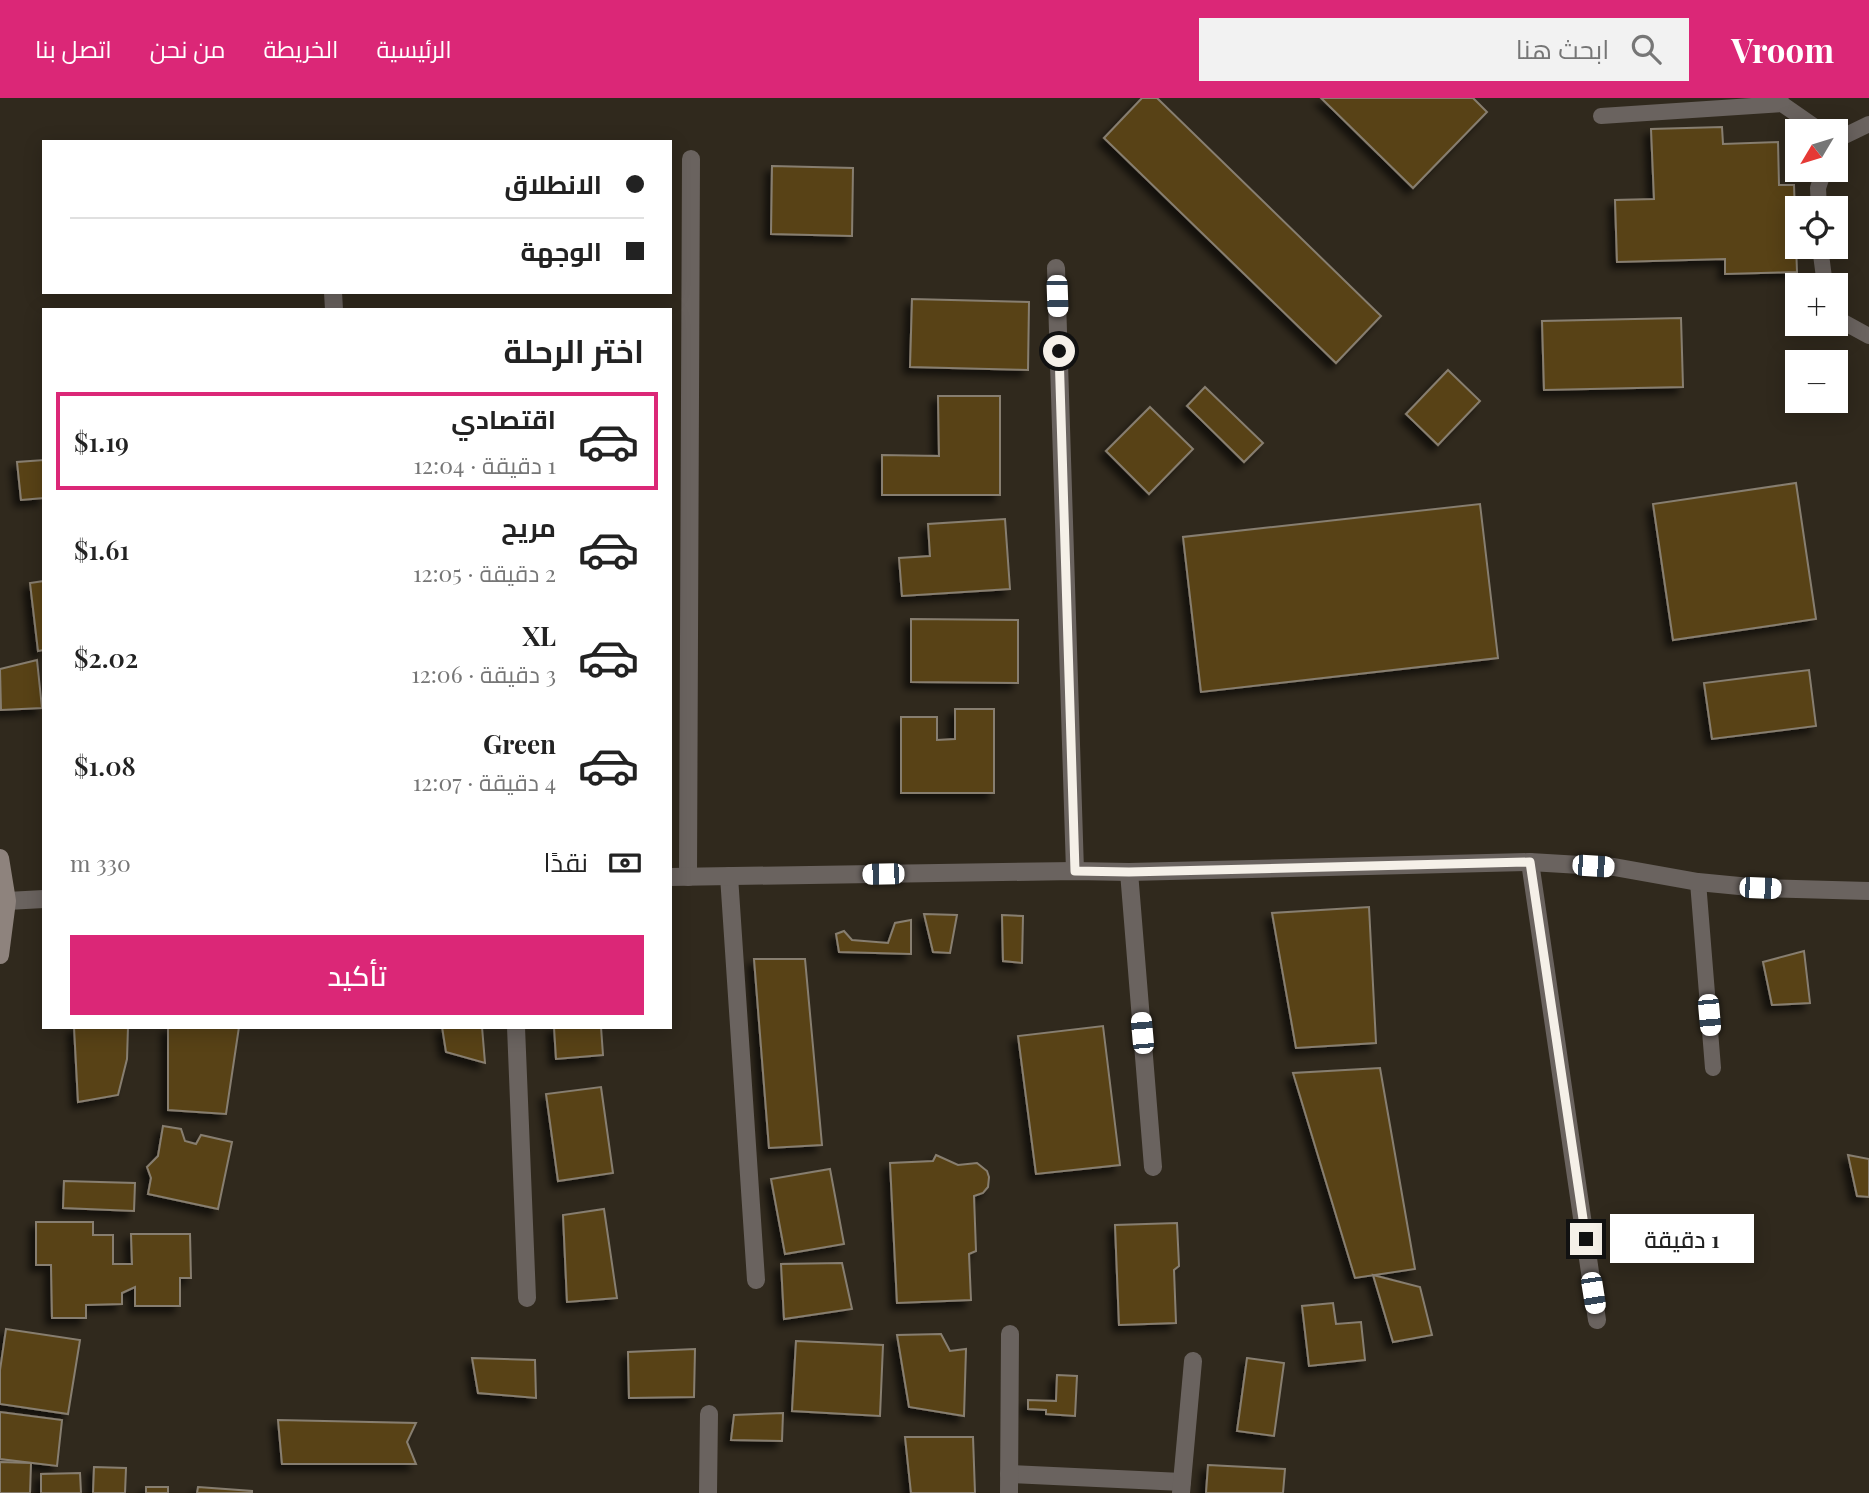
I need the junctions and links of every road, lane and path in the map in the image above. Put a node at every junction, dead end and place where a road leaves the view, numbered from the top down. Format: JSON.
{"nodes":[{"id":1,"x":1781,"y":101,"type":"edge"},
{"id":2,"x":1601,"y":116,"type":"dead end"},
{"id":3,"x":1805,"y":119,"type":"edge"},
{"id":4,"x":1869,"y":124,"type":"edge"},
{"id":5,"x":1848,"y":134,"type":"edge"},
{"id":6,"x":691,"y":159,"type":"dead end"},
{"id":7,"x":1056,"y":268,"type":"dead end"},
{"id":8,"x":1848,"y":325,"type":"edge"},
{"id":9,"x":1869,"y":337,"type":"edge"},
{"id":10,"x":0,"y":858,"type":"edge"},
{"id":11,"x":1530,"y":862,"type":"junction"},
{"id":12,"x":1075,"y":871,"type":"junction"},
{"id":13,"x":1129,"y":872,"type":"junction"},
{"id":14,"x":729,"y":876,"type":"junction"},
{"id":15,"x":679,"y":877,"type":"edge"},
{"id":16,"x":1698,"y":881,"type":"junction"},
{"id":17,"x":1869,"y":891,"type":"edge"},
{"id":18,"x":42,"y":899,"type":"edge"},
{"id":19,"x":4,"y":900,"type":"edge"},
{"id":20,"x":0,"y":955,"type":"edge"},
{"id":21,"x":516,"y":1029,"type":"edge"},
{"id":22,"x":1713,"y":1068,"type":"dead end"},
{"id":23,"x":1153,"y":1167,"type":"dead end"},
{"id":24,"x":756,"y":1280,"type":"dead end"},
{"id":25,"x":527,"y":1298,"type":"dead end"},
{"id":26,"x":1597,"y":1320,"type":"dead end"},
{"id":27,"x":1010,"y":1335,"type":"dead end"},
{"id":28,"x":1193,"y":1361,"type":"dead end"},
{"id":29,"x":709,"y":1414,"type":"dead end"},
{"id":30,"x":1009,"y":1474,"type":"junction"},
{"id":31,"x":1182,"y":1488,"type":"edge"},
{"id":32,"x":708,"y":1493,"type":"edge"},
{"id":33,"x":1009,"y":1493,"type":"edge"}],
"edges":[{"from":1,"to":2,"type":"lane"},
{"from":1,"to":3,"type":"lane"},
{"from":4,"to":5,"type":"lane"},
{"from":6,"to":15,"type":"street"},
{"from":7,"to":12,"type":"street"},
{"from":8,"to":9,"type":"lane"},
{"from":10,"to":19,"type":"main road"},
{"from":11,"to":13,"type":"street"},
{"from":11,"to":16,"type":"street"},
{"from":11,"to":26,"type":"street"},
{"from":12,"to":13,"type":"street"},
{"from":12,"to":14,"type":"street"},
{"from":13,"to":23,"type":"street"},
{"from":14,"to":15,"type":"street"},
{"from":14,"to":24,"type":"street"},
{"from":16,"to":17,"type":"street"},
{"from":16,"to":22,"type":"lane"},
{"from":18,"to":19,"type":"street"},
{"from":19,"to":20,"type":"main road"},
{"from":21,"to":25,"type":"street"},
{"from":27,"to":30,"type":"street"},
{"from":28,"to":31,"type":"street"},
{"from":29,"to":32,"type":"street"},
{"from":30,"to":31,"type":"street"},
{"from":30,"to":33,"type":"street"}]}
